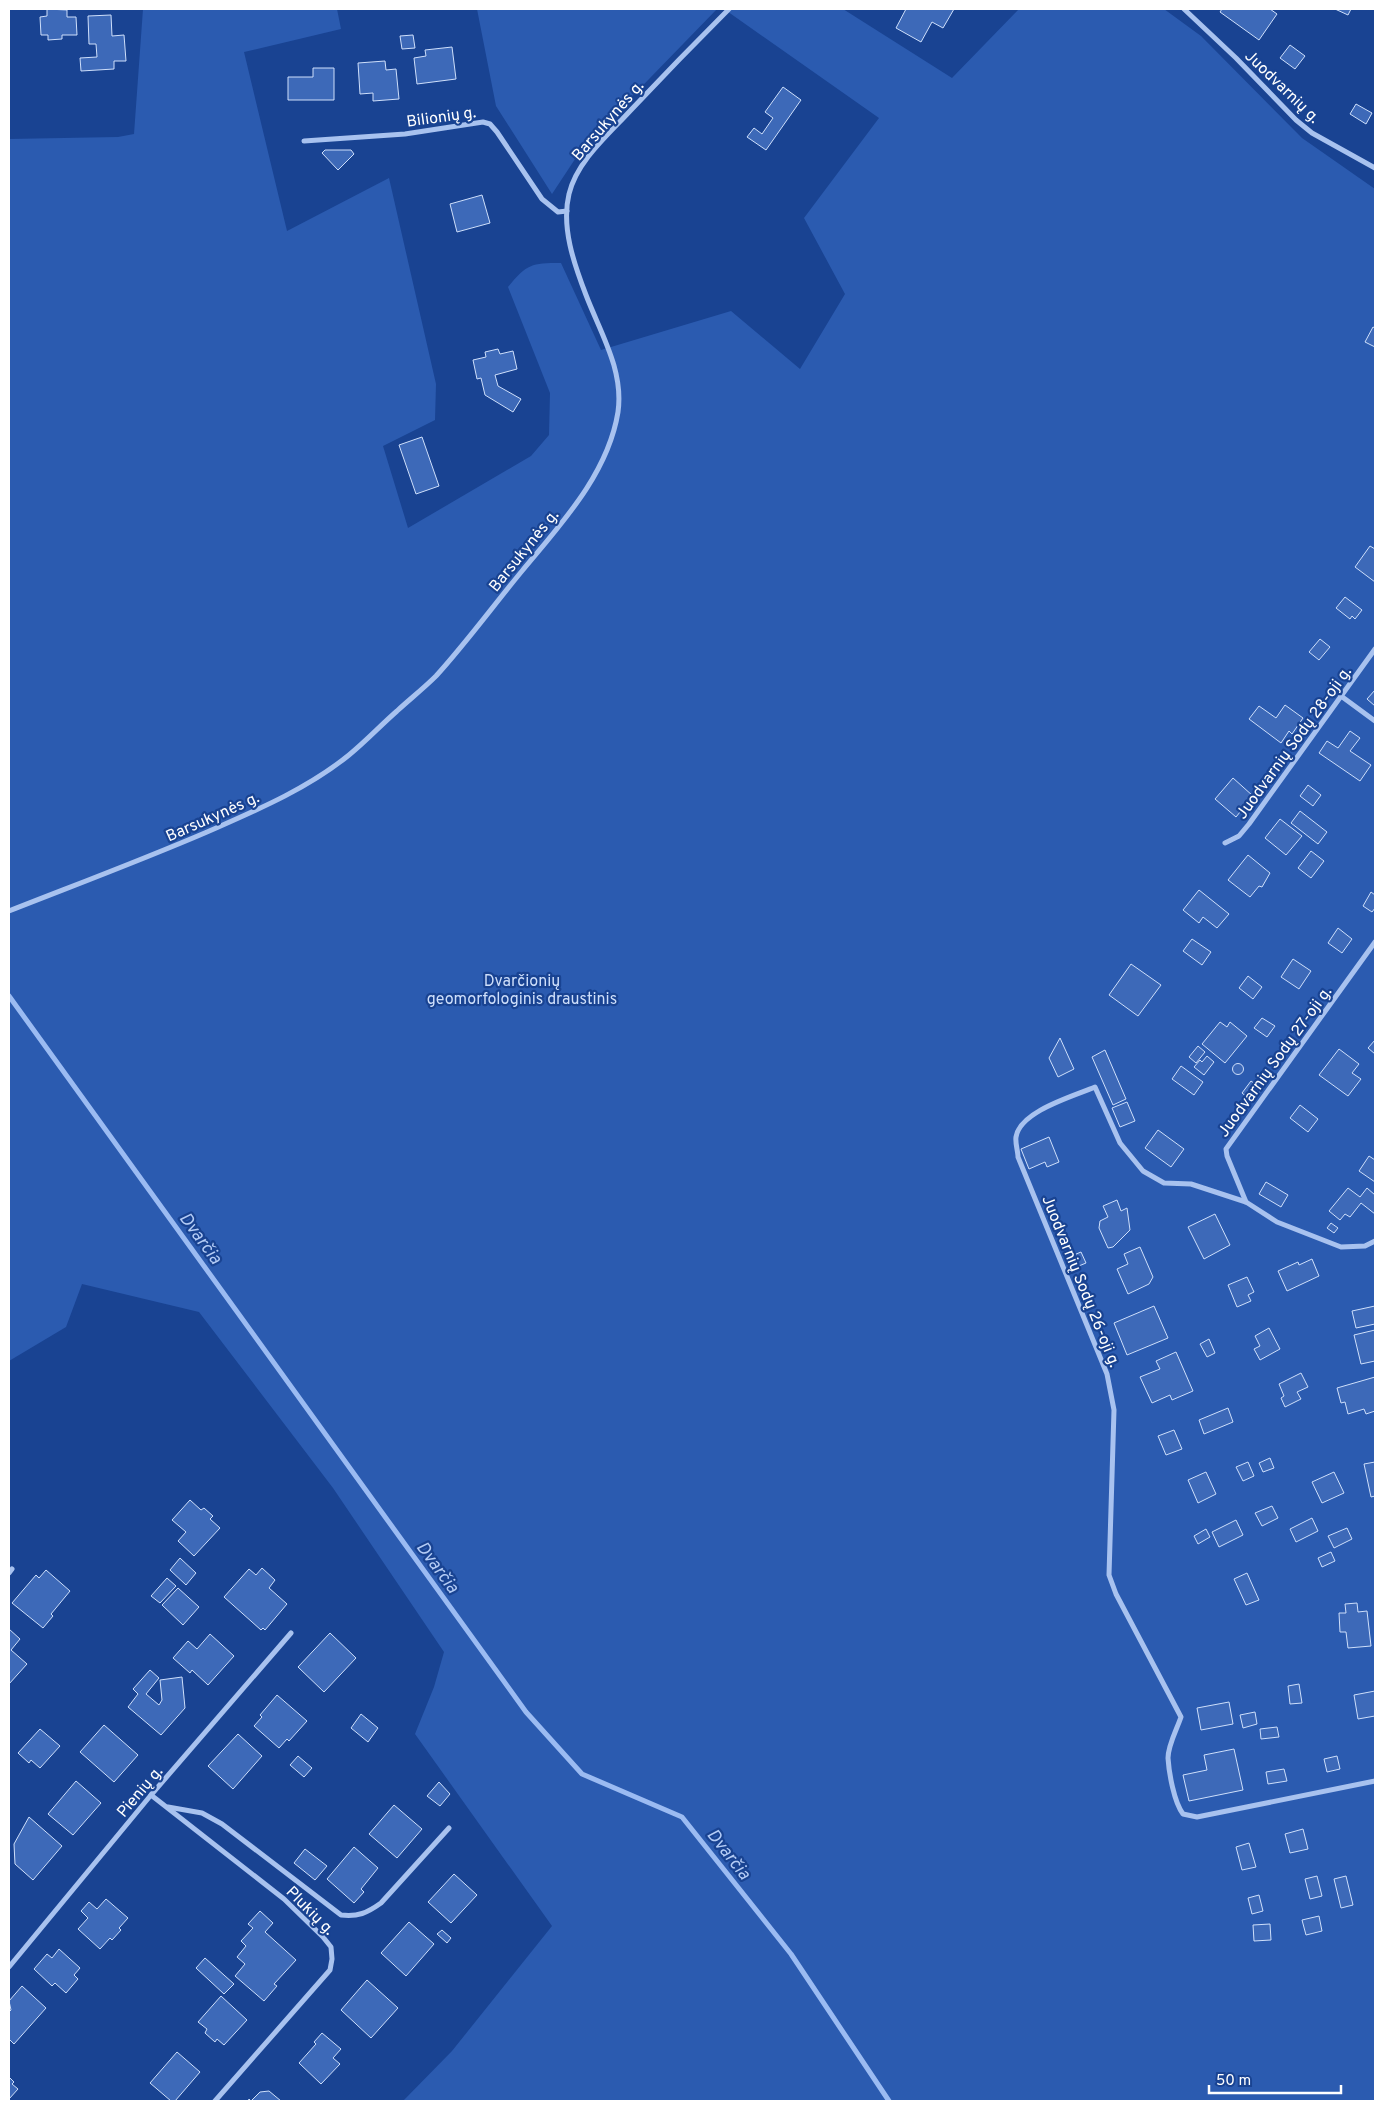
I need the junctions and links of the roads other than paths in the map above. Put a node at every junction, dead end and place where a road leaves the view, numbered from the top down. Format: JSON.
{"nodes":[{"id":1,"x":729,"y":9,"type":"edge"},
{"id":2,"x":1184,"y":9,"type":"edge"},
{"id":3,"x":304,"y":141,"type":"dead end"},
{"id":4,"x":1375,"y":168,"type":"edge"},
{"id":5,"x":566,"y":211,"type":"junction"},
{"id":6,"x":1375,"y":649,"type":"edge"},
{"id":7,"x":1341,"y":696,"type":"junction"},
{"id":8,"x":1375,"y":721,"type":"edge"},
{"id":9,"x":1225,"y":843,"type":"dead end"},
{"id":10,"x":9,"y":911,"type":"edge"},
{"id":11,"x":1375,"y":942,"type":"edge"},
{"id":12,"x":1246,"y":1202,"type":"junction"},
{"id":13,"x":1375,"y":1241,"type":"edge"},
{"id":14,"x":291,"y":1633,"type":"dead end"},
{"id":15,"x":1375,"y":1781,"type":"edge"},
{"id":16,"x":151,"y":1795,"type":"junction"},
{"id":17,"x":166,"y":1807,"type":"junction"},
{"id":18,"x":449,"y":1828,"type":"dead end"},
{"id":19,"x":9,"y":1968,"type":"edge"},
{"id":20,"x":215,"y":2101,"type":"edge"}],
"edges":[{"from":1,"to":5,"type":"street","name":"Barsukynės g."},
{"from":2,"to":4,"type":"street","name":"Juodvarnių g."},
{"from":3,"to":5,"type":"street","name":"Bilionių g."},
{"from":5,"to":10,"type":"street","name":"Barsukynės g."},
{"from":6,"to":7,"type":"street","name":"Juodvarnių Sodų 28-oji g."},
{"from":7,"to":8,"type":"street"},
{"from":7,"to":9,"type":"street","name":"Juodvarnių Sodų 28-oji g."},
{"from":11,"to":12,"type":"street","name":"Juodvarnių Sodų 27-oji g."},
{"from":12,"to":13,"type":"street","name":"Juodvarnių Sodų 26-oji g."},
{"from":12,"to":15,"type":"street","name":"Juodvarnių Sodų 26-oji g."},
{"from":14,"to":16,"type":"street","name":"Pienių g."},
{"from":16,"to":17,"type":"street","name":"Plukių g."},
{"from":16,"to":19,"type":"street","name":"Pienių g."},
{"from":17,"to":18,"type":"street","name":"Plukių g."},
{"from":17,"to":20,"type":"street","name":"Plukių g."}]}
